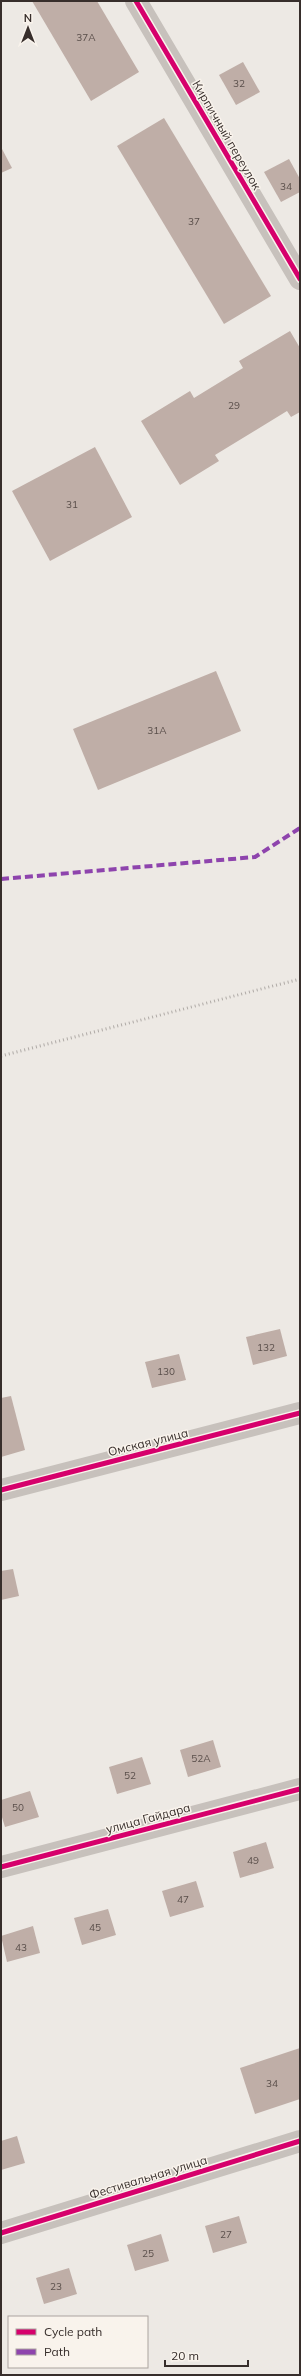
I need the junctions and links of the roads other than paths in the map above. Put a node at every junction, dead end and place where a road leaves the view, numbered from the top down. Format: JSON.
{"nodes":[{"id":1,"x":136,"y":1,"type":"edge"},
{"id":2,"x":300,"y":279,"type":"edge"},
{"id":3,"x":300,"y":1413,"type":"edge"},
{"id":4,"x":1,"y":1490,"type":"edge"},
{"id":5,"x":300,"y":1789,"type":"edge"},
{"id":6,"x":1,"y":1867,"type":"edge"},
{"id":7,"x":300,"y":2141,"type":"edge"},
{"id":8,"x":1,"y":2233,"type":"edge"}],
"edges":[{"from":1,"to":2,"type":"street","name":"Кирпичный переулок"},
{"from":3,"to":4,"type":"street","name":"Омская улица"},
{"from":5,"to":6,"type":"street","name":"улица Гайдара"},
{"from":7,"to":8,"type":"street","name":"Фестивальная улица"}]}
